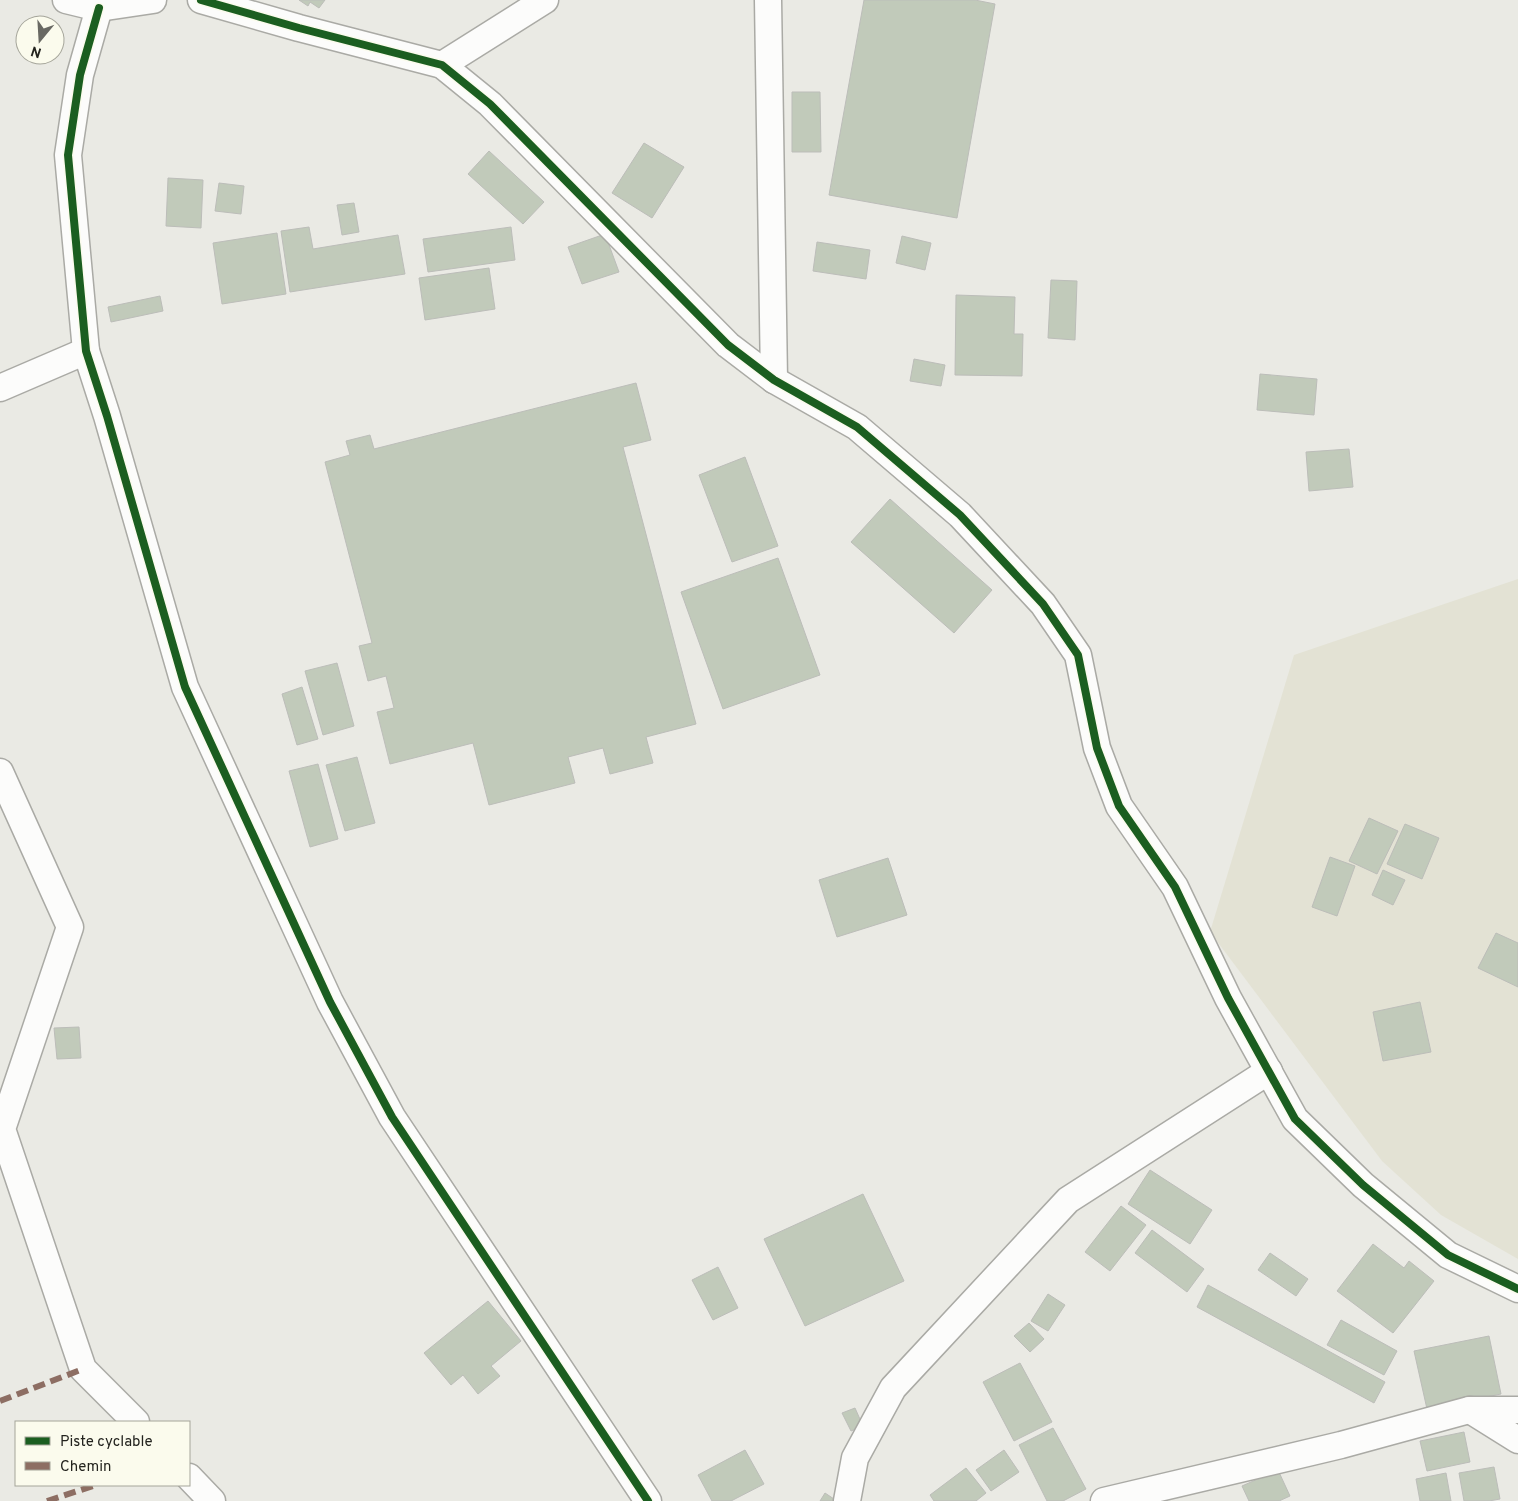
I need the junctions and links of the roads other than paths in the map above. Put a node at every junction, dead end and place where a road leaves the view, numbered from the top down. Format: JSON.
{"nodes":[{"id":1,"x":66,"y":0,"type":"edge"},
{"id":2,"x":153,"y":0,"type":"edge"},
{"id":3,"x":201,"y":0,"type":"edge"},
{"id":4,"x":545,"y":0,"type":"edge"},
{"id":5,"x":768,"y":0,"type":"edge"},
{"id":6,"x":99,"y":8,"type":"junction"},
{"id":7,"x":442,"y":65,"type":"junction"},
{"id":8,"x":86,"y":351,"type":"junction"},
{"id":9,"x":774,"y":380,"type":"junction"},
{"id":10,"x":0,"y":388,"type":"edge"},
{"id":11,"x":0,"y":772,"type":"edge"},
{"id":12,"x":1269,"y":1070,"type":"junction"},
{"id":13,"x":1518,"y":1289,"type":"edge"},
{"id":14,"x":1469,"y":1410,"type":"junction"},
{"id":15,"x":1518,"y":1410,"type":"edge"},
{"id":16,"x":135,"y":1421,"type":"edge"},
{"id":17,"x":1518,"y":1440,"type":"edge"},
{"id":18,"x":190,"y":1478,"type":"edge"},
{"id":19,"x":212,"y":1501,"type":"edge"},
{"id":20,"x":648,"y":1501,"type":"edge"},
{"id":21,"x":847,"y":1501,"type":"edge"},
{"id":22,"x":1104,"y":1501,"type":"edge"}],
"edges":[{"from":1,"to":6,"type":"street"},
{"from":2,"to":6,"type":"street"},
{"from":3,"to":7,"type":"street"},
{"from":4,"to":7,"type":"street"},
{"from":5,"to":9,"type":"street"},
{"from":6,"to":8,"type":"street"},
{"from":7,"to":9,"type":"street"},
{"from":8,"to":10,"type":"street"},
{"from":8,"to":20,"type":"street"},
{"from":9,"to":12,"type":"street"},
{"from":11,"to":16,"type":"street"},
{"from":12,"to":13,"type":"street"},
{"from":12,"to":21,"type":"street"},
{"from":14,"to":15,"type":"street"},
{"from":14,"to":17,"type":"street"},
{"from":14,"to":22,"type":"street"},
{"from":18,"to":19,"type":"street"}]}
